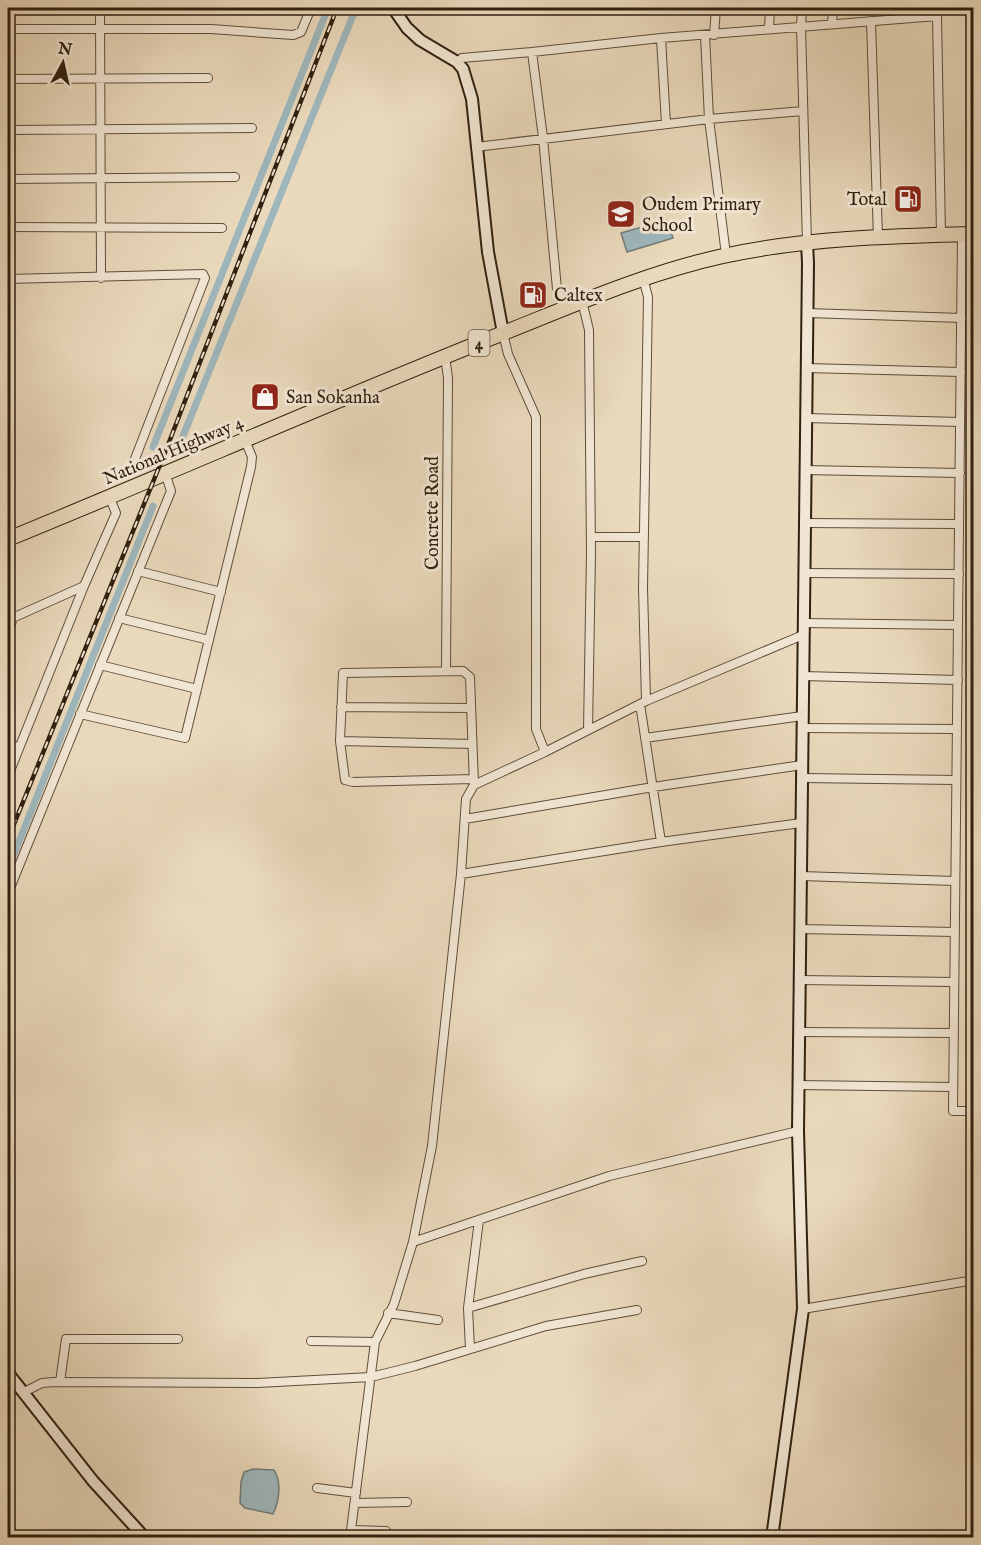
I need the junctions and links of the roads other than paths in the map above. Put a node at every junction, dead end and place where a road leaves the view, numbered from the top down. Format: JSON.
{"nodes":[{"id":1,"x":100,"y":8,"type":"edge"},
{"id":2,"x":311,"y":8,"type":"edge"},
{"id":3,"x":393,"y":8,"type":"edge"},
{"id":4,"x":716,"y":8,"type":"edge"},
{"id":5,"x":770,"y":8,"type":"edge"},
{"id":6,"x":802,"y":8,"type":"edge"},
{"id":7,"x":833,"y":8,"type":"edge"},
{"id":8,"x":911,"y":8,"type":"edge"},
{"id":9,"x":910,"y":18,"type":"junction"},
{"id":10,"x":871,"y":21,"type":"junction"},
{"id":11,"x":832,"y":24,"type":"junction"},
{"id":12,"x":801,"y":27,"type":"junction"},
{"id":13,"x":8,"y":29,"type":"edge"},
{"id":14,"x":769,"y":29,"type":"junction"},
{"id":15,"x":100,"y":30,"type":"junction"},
{"id":16,"x":710,"y":35,"type":"junction"},
{"id":17,"x":661,"y":38,"type":"junction"},
{"id":18,"x":532,"y":52,"type":"junction"},
{"id":19,"x":457,"y":62,"type":"junction"},
{"id":20,"x":100,"y":78,"type":"junction"},
{"id":21,"x":208,"y":78,"type":"dead end"},
{"id":22,"x":8,"y":79,"type":"edge"},
{"id":23,"x":803,"y":111,"type":"junction"},
{"id":24,"x":709,"y":119,"type":"junction"},
{"id":25,"x":666,"y":123,"type":"junction"},
{"id":26,"x":252,"y":128,"type":"dead end"},
{"id":27,"x":8,"y":130,"type":"edge"},
{"id":28,"x":101,"y":130,"type":"junction"},
{"id":29,"x":543,"y":138,"type":"junction"},
{"id":30,"x":476,"y":147,"type":"junction"},
{"id":31,"x":235,"y":177,"type":"dead end"},
{"id":32,"x":101,"y":178,"type":"junction"},
{"id":33,"x":8,"y":179,"type":"edge"},
{"id":34,"x":8,"y":226,"type":"edge"},
{"id":35,"x":101,"y":226,"type":"junction"},
{"id":36,"x":222,"y":228,"type":"dead end"},
{"id":37,"x":968,"y":234,"type":"edge"},
{"id":38,"x":941,"y":235,"type":"junction"},
{"id":39,"x":878,"y":238,"type":"junction"},
{"id":40,"x":807,"y":243,"type":"junction"},
{"id":41,"x":726,"y":255,"type":"junction"},
{"id":42,"x":100,"y":278,"type":"junction"},
{"id":43,"x":643,"y":278,"type":"junction"},
{"id":44,"x":8,"y":279,"type":"edge"},
{"id":45,"x":582,"y":301,"type":"junction"},
{"id":46,"x":564,"y":308,"type":"junction"},
{"id":47,"x":807,"y":313,"type":"junction"},
{"id":48,"x":962,"y":318,"type":"junction"},
{"id":49,"x":503,"y":333,"type":"junction"},
{"id":50,"x":445,"y":356,"type":"junction"},
{"id":51,"x":806,"y":368,"type":"junction"},
{"id":52,"x":961,"y":372,"type":"junction"},
{"id":53,"x":806,"y":418,"type":"junction"},
{"id":54,"x":960,"y":422,"type":"junction"},
{"id":55,"x":245,"y":440,"type":"junction"},
{"id":56,"x":133,"y":464,"type":"dead end"},
{"id":57,"x":805,"y":470,"type":"junction"},
{"id":58,"x":165,"y":473,"type":"junction"},
{"id":59,"x":960,"y":473,"type":"junction"},
{"id":60,"x":109,"y":496,"type":"junction"},
{"id":61,"x":805,"y":524,"type":"junction"},
{"id":62,"x":959,"y":524,"type":"junction"},
{"id":63,"x":591,"y":537,"type":"junction"},
{"id":64,"x":644,"y":537,"type":"junction"},
{"id":65,"x":8,"y":539,"type":"edge"},
{"id":66,"x":138,"y":572,"type":"junction"},
{"id":67,"x":804,"y":573,"type":"junction"},
{"id":68,"x":959,"y":574,"type":"junction"},
{"id":69,"x":84,"y":586,"type":"junction"},
{"id":70,"x":221,"y":592,"type":"junction"},
{"id":71,"x":119,"y":618,"type":"junction"},
{"id":72,"x":10,"y":619,"type":"edge"},
{"id":73,"x":803,"y":623,"type":"junction"},
{"id":74,"x":958,"y":625,"type":"junction"},
{"id":75,"x":8,"y":632,"type":"edge"},
{"id":76,"x":803,"y":635,"type":"junction"},
{"id":77,"x":209,"y":640,"type":"junction"},
{"id":78,"x":100,"y":665,"type":"junction"},
{"id":79,"x":446,"y":671,"type":"junction"},
{"id":80,"x":803,"y":676,"type":"junction"},
{"id":81,"x":957,"y":680,"type":"junction"},
{"id":82,"x":197,"y":689,"type":"junction"},
{"id":83,"x":643,"y":703,"type":"junction"},
{"id":84,"x":341,"y":707,"type":"junction"},
{"id":85,"x":471,"y":708,"type":"junction"},
{"id":86,"x":80,"y":714,"type":"junction"},
{"id":87,"x":802,"y":716,"type":"junction"},
{"id":88,"x":802,"y":728,"type":"junction"},
{"id":89,"x":957,"y":729,"type":"junction"},
{"id":90,"x":588,"y":730,"type":"junction"},
{"id":91,"x":645,"y":738,"type":"junction"},
{"id":92,"x":340,"y":741,"type":"junction"},
{"id":93,"x":8,"y":743,"type":"edge"},
{"id":94,"x":472,"y":744,"type":"junction"},
{"id":95,"x":19,"y":748,"type":"junction"},
{"id":96,"x":545,"y":752,"type":"junction"},
{"id":97,"x":802,"y":765,"type":"junction"},
{"id":98,"x":8,"y":776,"type":"edge"},
{"id":99,"x":802,"y":778,"type":"junction"},
{"id":100,"x":956,"y":780,"type":"junction"},
{"id":101,"x":473,"y":782,"type":"junction"},
{"id":102,"x":653,"y":787,"type":"junction"},
{"id":103,"x":465,"y":819,"type":"junction"},
{"id":104,"x":801,"y":823,"type":"junction"},
{"id":105,"x":661,"y":842,"type":"junction"},
{"id":106,"x":461,"y":874,"type":"junction"},
{"id":107,"x":801,"y":876,"type":"junction"},
{"id":108,"x":955,"y":881,"type":"junction"},
{"id":109,"x":8,"y":893,"type":"edge"},
{"id":110,"x":800,"y":929,"type":"junction"},
{"id":111,"x":955,"y":932,"type":"junction"},
{"id":112,"x":799,"y":980,"type":"junction"},
{"id":113,"x":954,"y":982,"type":"junction"},
{"id":114,"x":799,"y":1032,"type":"junction"},
{"id":115,"x":954,"y":1033,"type":"junction"},
{"id":116,"x":798,"y":1085,"type":"junction"},
{"id":117,"x":953,"y":1087,"type":"junction"},
{"id":118,"x":974,"y":1111,"type":"edge"},
{"id":119,"x":798,"y":1131,"type":"junction"},
{"id":120,"x":479,"y":1220,"type":"junction"},
{"id":121,"x":413,"y":1242,"type":"junction"},
{"id":122,"x":642,"y":1261,"type":"dead end"},
{"id":123,"x":974,"y":1280,"type":"edge"},
{"id":124,"x":468,"y":1308,"type":"junction"},
{"id":125,"x":803,"y":1309,"type":"junction"},
{"id":126,"x":637,"y":1310,"type":"dead end"},
{"id":127,"x":388,"y":1313,"type":"junction"},
{"id":128,"x":438,"y":1320,"type":"dead end"},
{"id":129,"x":178,"y":1339,"type":"dead end"},
{"id":130,"x":311,"y":1341,"type":"dead end"},
{"id":131,"x":375,"y":1342,"type":"junction"},
{"id":132,"x":470,"y":1349,"type":"junction"},
{"id":133,"x":8,"y":1373,"type":"edge"},
{"id":134,"x":371,"y":1377,"type":"junction"},
{"id":135,"x":60,"y":1382,"type":"junction"},
{"id":136,"x":24,"y":1392,"type":"junction"},
{"id":137,"x":317,"y":1488,"type":"dead end"},
{"id":138,"x":356,"y":1493,"type":"junction"},
{"id":139,"x":407,"y":1502,"type":"dead end"},
{"id":140,"x":355,"y":1503,"type":"junction"},
{"id":141,"x":386,"y":1531,"type":"dead end"},
{"id":142,"x":351,"y":1534,"type":"edge"},
{"id":143,"x":294,"y":1537,"type":"edge"},
{"id":144,"x":146,"y":1538,"type":"edge"},
{"id":145,"x":304,"y":1538,"type":"edge"},
{"id":146,"x":772,"y":1538,"type":"edge"}],
"edges":[{"from":1,"to":15,"type":"street"},
{"from":2,"to":15,"type":"street"},
{"from":3,"to":19,"type":"street"},
{"from":4,"to":16,"type":"street"},
{"from":5,"to":14,"type":"street"},
{"from":6,"to":12,"type":"street"},
{"from":7,"to":11,"type":"street"},
{"from":8,"to":9,"type":"street"},
{"from":9,"to":10,"type":"street"},
{"from":9,"to":38,"type":"street"},
{"from":10,"to":11,"type":"street"},
{"from":10,"to":39,"type":"street"},
{"from":11,"to":12,"type":"street"},
{"from":12,"to":14,"type":"street"},
{"from":12,"to":23,"type":"street"},
{"from":13,"to":15,"type":"street"},
{"from":14,"to":16,"type":"street"},
{"from":15,"to":20,"type":"street"},
{"from":16,"to":17,"type":"street"},
{"from":16,"to":24,"type":"street"},
{"from":17,"to":18,"type":"street"},
{"from":17,"to":25,"type":"street"},
{"from":18,"to":19,"type":"street"},
{"from":18,"to":29,"type":"street"},
{"from":19,"to":30,"type":"street"},
{"from":20,"to":21,"type":"street"},
{"from":20,"to":22,"type":"street"},
{"from":20,"to":28,"type":"street"},
{"from":23,"to":24,"type":"street"},
{"from":23,"to":40,"type":"street"},
{"from":24,"to":25,"type":"street"},
{"from":24,"to":41,"type":"street"},
{"from":25,"to":29,"type":"street"},
{"from":26,"to":28,"type":"street"},
{"from":27,"to":28,"type":"street"},
{"from":28,"to":32,"type":"street"},
{"from":29,"to":30,"type":"street"},
{"from":29,"to":46,"type":"street"},
{"from":30,"to":49,"type":"street"},
{"from":31,"to":32,"type":"street"},
{"from":32,"to":33,"type":"street"},
{"from":32,"to":35,"type":"street"},
{"from":34,"to":35,"type":"street"},
{"from":35,"to":36,"type":"street"},
{"from":35,"to":42,"type":"street"},
{"from":37,"to":38,"type":"highway","name":"National Highway 4","number":"4"},
{"from":37,"to":48,"type":"street"},
{"from":38,"to":39,"type":"highway","name":"National Highway 4","number":"4"},
{"from":39,"to":40,"type":"highway","name":"National Highway 4","number":"4"},
{"from":40,"to":41,"type":"highway","name":"National Highway 4","number":"4"},
{"from":40,"to":47,"type":"street"},
{"from":41,"to":43,"type":"highway","name":"National Highway 4","number":"4"},
{"from":42,"to":44,"type":"street"},
{"from":42,"to":56,"type":"street"},
{"from":43,"to":45,"type":"highway","name":"National Highway 4","number":"4"},
{"from":43,"to":64,"type":"street"},
{"from":45,"to":46,"type":"highway","name":"National Highway 4","number":"4"},
{"from":45,"to":63,"type":"street"},
{"from":46,"to":49,"type":"highway","name":"National Highway 4","number":"4"},
{"from":47,"to":48,"type":"street"},
{"from":47,"to":51,"type":"street"},
{"from":48,"to":52,"type":"street"},
{"from":49,"to":50,"type":"highway","name":"National Highway 4","number":"4"},
{"from":49,"to":96,"type":"street"},
{"from":50,"to":55,"type":"highway","name":"National Highway 4","number":"4"},
{"from":50,"to":79,"type":"street","name":"Concrete Road"},
{"from":51,"to":52,"type":"street"},
{"from":51,"to":53,"type":"street"},
{"from":52,"to":54,"type":"street"},
{"from":53,"to":54,"type":"street"},
{"from":53,"to":57,"type":"street"},
{"from":54,"to":59,"type":"street"},
{"from":55,"to":58,"type":"highway","name":"National Highway 4","number":"4"},
{"from":55,"to":70,"type":"street"},
{"from":57,"to":59,"type":"street"},
{"from":57,"to":61,"type":"street"},
{"from":58,"to":60,"type":"highway","name":"National Highway 4","number":"4"},
{"from":58,"to":66,"type":"street"},
{"from":59,"to":62,"type":"street"},
{"from":60,"to":65,"type":"highway","name":"National Highway 4","number":"4"},
{"from":60,"to":69,"type":"street"},
{"from":61,"to":62,"type":"street"},
{"from":61,"to":67,"type":"street"},
{"from":62,"to":68,"type":"street"},
{"from":63,"to":64,"type":"street"},
{"from":63,"to":90,"type":"street"},
{"from":64,"to":83,"type":"street"},
{"from":66,"to":70,"type":"street"},
{"from":66,"to":71,"type":"street"},
{"from":67,"to":68,"type":"street"},
{"from":67,"to":73,"type":"street"},
{"from":68,"to":74,"type":"street"},
{"from":69,"to":72,"type":"street"},
{"from":69,"to":95,"type":"street"},
{"from":70,"to":77,"type":"street"},
{"from":71,"to":77,"type":"street"},
{"from":71,"to":78,"type":"street"},
{"from":72,"to":75,"type":"street"},
{"from":73,"to":74,"type":"street"},
{"from":73,"to":76,"type":"street"},
{"from":74,"to":81,"type":"street"},
{"from":76,"to":80,"type":"street"},
{"from":76,"to":83,"type":"street"},
{"from":77,"to":82,"type":"street"},
{"from":78,"to":82,"type":"street"},
{"from":78,"to":86,"type":"street"},
{"from":79,"to":84,"type":"street"},
{"from":79,"to":85,"type":"street"},
{"from":80,"to":81,"type":"street"},
{"from":80,"to":87,"type":"street"},
{"from":81,"to":89,"type":"street"},
{"from":82,"to":86,"type":"street"},
{"from":83,"to":90,"type":"street"},
{"from":83,"to":91,"type":"street"},
{"from":84,"to":85,"type":"street"},
{"from":84,"to":92,"type":"street"},
{"from":85,"to":94,"type":"street"},
{"from":86,"to":109,"type":"street"},
{"from":87,"to":88,"type":"street"},
{"from":87,"to":91,"type":"street"},
{"from":88,"to":89,"type":"street"},
{"from":88,"to":97,"type":"street"},
{"from":89,"to":100,"type":"street"},
{"from":90,"to":96,"type":"street"},
{"from":91,"to":102,"type":"street"},
{"from":92,"to":94,"type":"street"},
{"from":92,"to":101,"type":"street"},
{"from":93,"to":95,"type":"street"},
{"from":94,"to":101,"type":"street"},
{"from":95,"to":98,"type":"street"},
{"from":96,"to":101,"type":"street"},
{"from":97,"to":99,"type":"street"},
{"from":97,"to":102,"type":"street"},
{"from":99,"to":100,"type":"street"},
{"from":99,"to":104,"type":"street"},
{"from":100,"to":108,"type":"street"},
{"from":101,"to":103,"type":"street"},
{"from":102,"to":103,"type":"street"},
{"from":102,"to":105,"type":"street"},
{"from":103,"to":106,"type":"street"},
{"from":104,"to":105,"type":"street"},
{"from":104,"to":107,"type":"street"},
{"from":105,"to":106,"type":"street"},
{"from":106,"to":121,"type":"street"},
{"from":107,"to":108,"type":"street"},
{"from":107,"to":110,"type":"street"},
{"from":108,"to":111,"type":"street"},
{"from":110,"to":111,"type":"street"},
{"from":110,"to":112,"type":"street"},
{"from":111,"to":113,"type":"street"},
{"from":112,"to":113,"type":"street"},
{"from":112,"to":114,"type":"street"},
{"from":113,"to":115,"type":"street"},
{"from":114,"to":115,"type":"street"},
{"from":114,"to":116,"type":"street"},
{"from":115,"to":117,"type":"street"},
{"from":116,"to":117,"type":"street"},
{"from":116,"to":119,"type":"street"},
{"from":117,"to":118,"type":"street"},
{"from":119,"to":120,"type":"street"},
{"from":119,"to":125,"type":"street"},
{"from":120,"to":121,"type":"street"},
{"from":120,"to":124,"type":"street"},
{"from":121,"to":127,"type":"street"},
{"from":122,"to":124,"type":"street"},
{"from":123,"to":125,"type":"street"},
{"from":124,"to":132,"type":"street"},
{"from":125,"to":146,"type":"street"},
{"from":126,"to":132,"type":"street"},
{"from":127,"to":128,"type":"street"},
{"from":127,"to":131,"type":"street"},
{"from":129,"to":135,"type":"street"},
{"from":130,"to":131,"type":"street"},
{"from":131,"to":134,"type":"street"},
{"from":132,"to":134,"type":"street"},
{"from":133,"to":136,"type":"street"},
{"from":134,"to":135,"type":"street"},
{"from":134,"to":138,"type":"street"},
{"from":135,"to":136,"type":"street"},
{"from":136,"to":144,"type":"street"},
{"from":137,"to":138,"type":"street"},
{"from":138,"to":140,"type":"street"},
{"from":139,"to":140,"type":"street"},
{"from":140,"to":142,"type":"street"},
{"from":141,"to":142,"type":"street"},
{"from":143,"to":145,"type":"street"}]}
